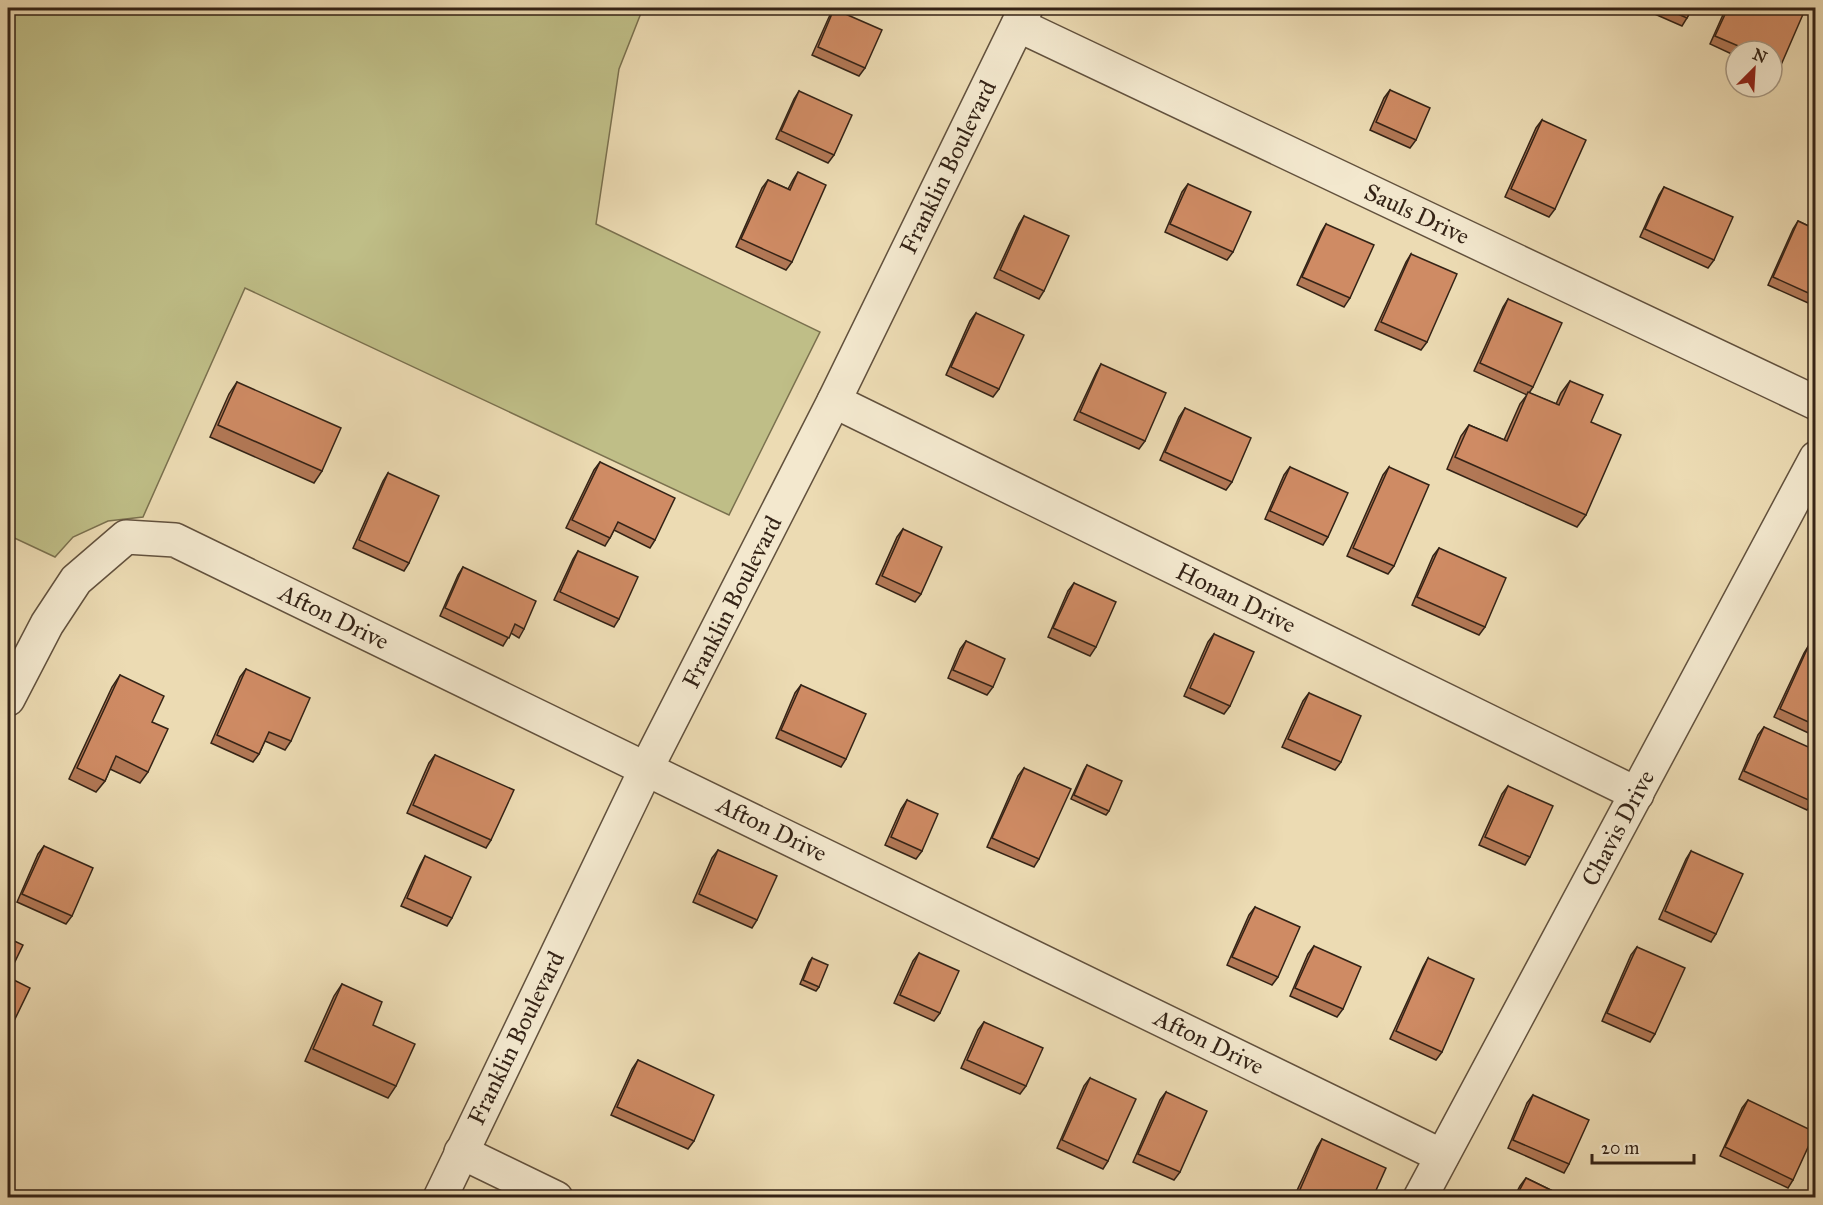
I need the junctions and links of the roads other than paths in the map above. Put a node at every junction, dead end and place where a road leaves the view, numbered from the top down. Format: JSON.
{"nodes":[{"id":1,"x":1022,"y":16,"type":"edge"},
{"id":2,"x":834,"y":401,"type":"junction"},
{"id":3,"x":1815,"y":403,"type":"edge"},
{"id":4,"x":1815,"y":459,"type":"edge"},
{"id":5,"x":8,"y":699,"type":"edge"},
{"id":6,"x":646,"y":768,"type":"junction"},
{"id":7,"x":1637,"y":794,"type":"junction"},
{"id":8,"x":461,"y":1152,"type":"junction"},
{"id":9,"x":1442,"y":1156,"type":"junction"},
{"id":10,"x":440,"y":1197,"type":"edge"},
{"id":11,"x":556,"y":1197,"type":"edge"},
{"id":12,"x":1420,"y":1197,"type":"edge"}],
"edges":[{"from":1,"to":2,"type":"street","name":"Franklin Boulevard"},
{"from":1,"to":3,"type":"street","name":"Sauls Drive"},
{"from":2,"to":6,"type":"street","name":"Franklin Boulevard"},
{"from":2,"to":7,"type":"street","name":"Honan Drive"},
{"from":4,"to":7,"type":"street","name":"Chavis Drive"},
{"from":5,"to":6,"type":"street","name":"Afton Drive"},
{"from":6,"to":8,"type":"street","name":"Franklin Boulevard"},
{"from":6,"to":9,"type":"street","name":"Afton Drive"},
{"from":7,"to":9,"type":"street","name":"Chavis Drive"},
{"from":8,"to":10,"type":"street","name":"Franklin Boulevard"},
{"from":8,"to":11,"type":"street"},
{"from":9,"to":12,"type":"street","name":"Chavis Drive"}]}
